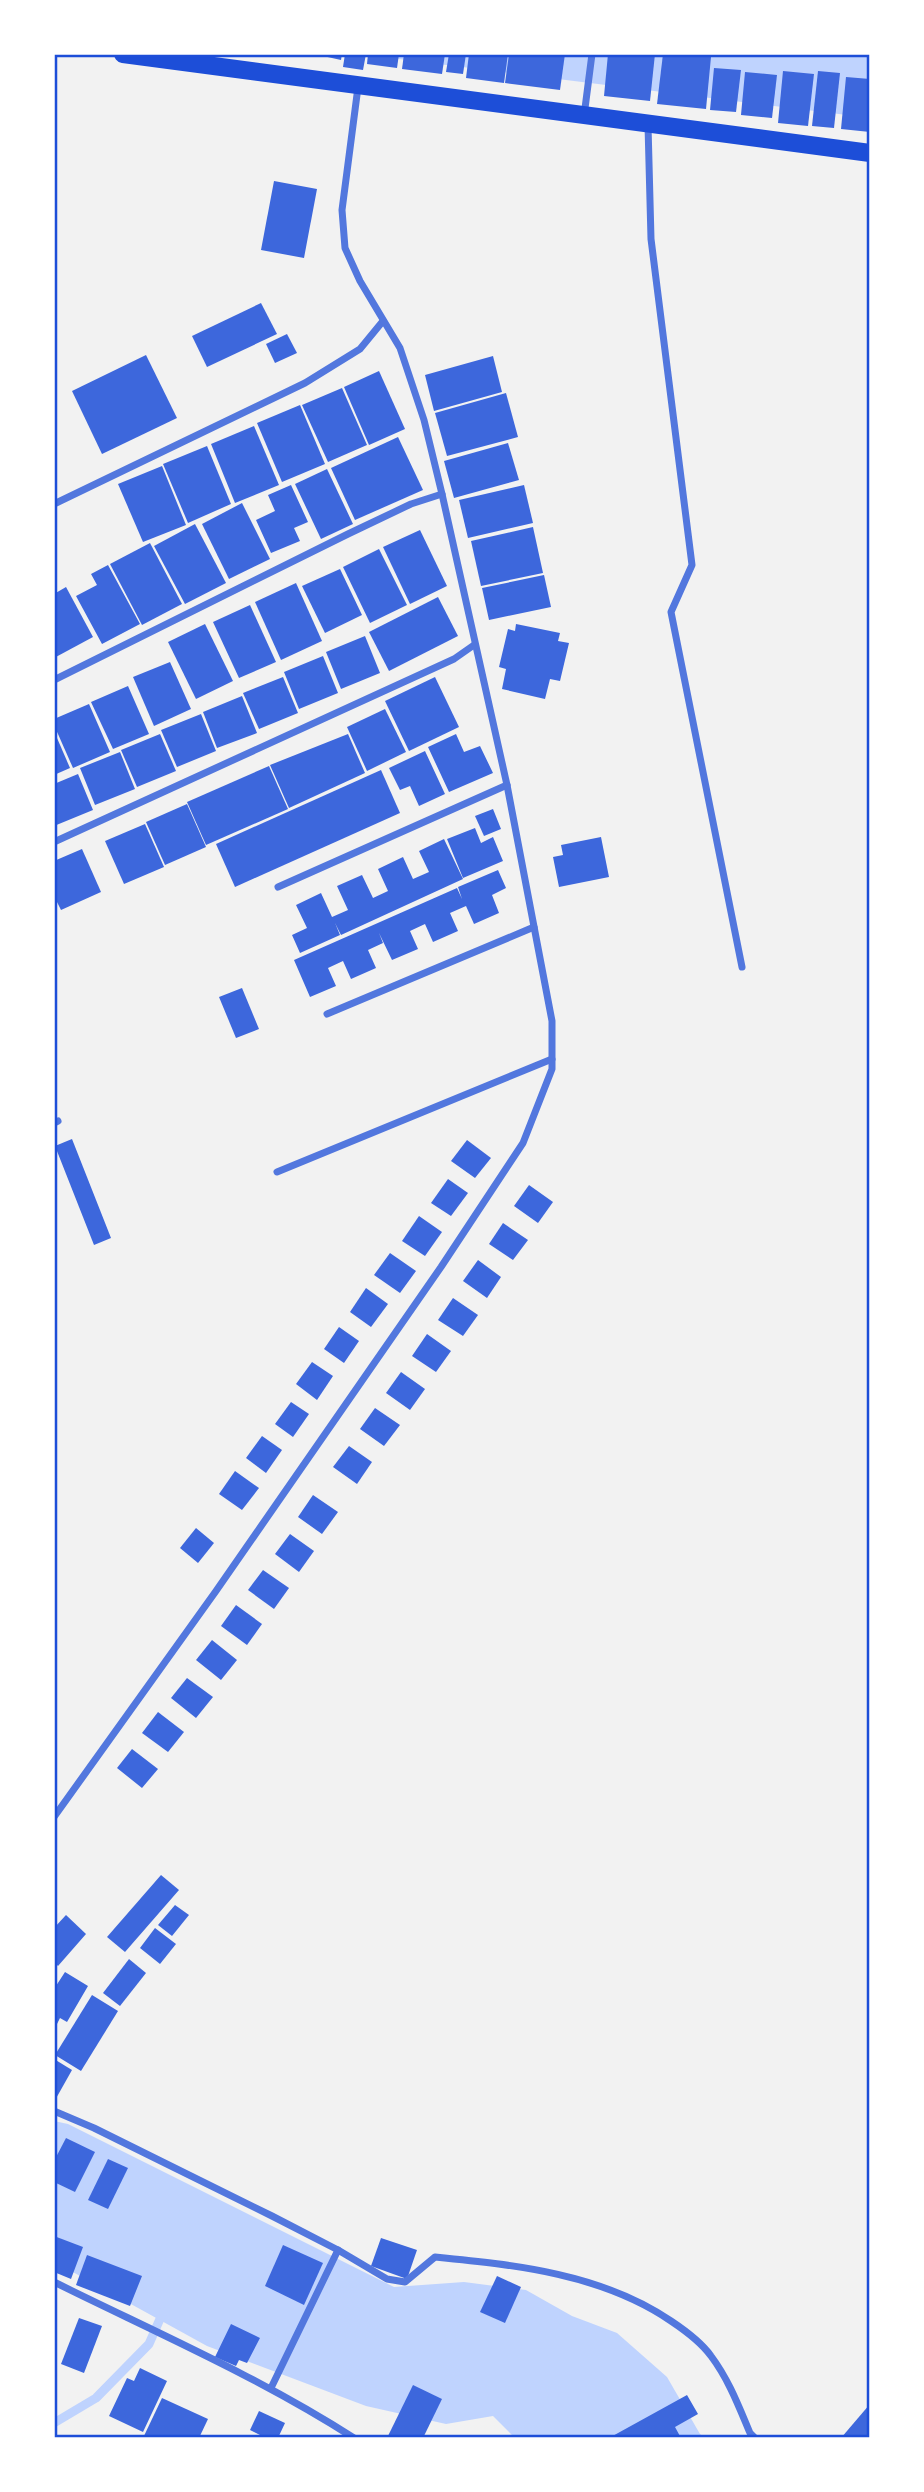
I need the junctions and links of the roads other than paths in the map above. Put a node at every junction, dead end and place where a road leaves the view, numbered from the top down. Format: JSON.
{"nodes":[{"id":1,"x":123,"y":54,"type":"edge"},
{"id":2,"x":592,"y":54,"type":"edge"},
{"id":3,"x":358,"y":86,"type":"junction"},
{"id":4,"x":584,"y":116,"type":"junction"},
{"id":5,"x":648,"y":124,"type":"junction"},
{"id":6,"x":870,"y":153,"type":"edge"},
{"id":7,"x":383,"y":321,"type":"junction"},
{"id":8,"x":442,"y":494,"type":"junction"},
{"id":9,"x":54,"y":503,"type":"edge"},
{"id":10,"x":474,"y":645,"type":"junction"},
{"id":11,"x":54,"y":680,"type":"edge"},
{"id":12,"x":507,"y":785,"type":"junction"},
{"id":13,"x":54,"y":842,"type":"edge"},
{"id":14,"x":278,"y":887,"type":"dead end"},
{"id":15,"x":534,"y":927,"type":"junction"},
{"id":16,"x":742,"y":967,"type":"dead end"},
{"id":17,"x":327,"y":1014,"type":"dead end"},
{"id":18,"x":552,"y":1059,"type":"junction"},
{"id":19,"x":276,"y":1172,"type":"dead end"},
{"id":20,"x":54,"y":1817,"type":"edge"},
{"id":21,"x":54,"y":2111,"type":"edge"},
{"id":22,"x":337,"y":2253,"type":"junction"},
{"id":23,"x":54,"y":2282,"type":"edge"},
{"id":24,"x":273,"y":2384,"type":"junction"},
{"id":25,"x":354,"y":2438,"type":"edge"},
{"id":26,"x":755,"y":2438,"type":"edge"}],
"edges":[{"from":1,"to":3,"type":"main road"},
{"from":2,"to":4,"type":"street"},
{"from":3,"to":4,"type":"main road"},
{"from":3,"to":7,"type":"street"},
{"from":4,"to":5,"type":"main road"},
{"from":5,"to":6,"type":"main road"},
{"from":5,"to":16,"type":"street"},
{"from":7,"to":8,"type":"street"},
{"from":7,"to":9,"type":"street"},
{"from":8,"to":10,"type":"street"},
{"from":8,"to":11,"type":"street"},
{"from":10,"to":12,"type":"street"},
{"from":10,"to":13,"type":"street"},
{"from":12,"to":14,"type":"street"},
{"from":12,"to":15,"type":"street"},
{"from":15,"to":17,"type":"street"},
{"from":15,"to":18,"type":"street"},
{"from":18,"to":19,"type":"street"},
{"from":18,"to":20,"type":"street"},
{"from":21,"to":22,"type":"street"},
{"from":22,"to":24,"type":"street"},
{"from":22,"to":26,"type":"street"},
{"from":23,"to":24,"type":"street"},
{"from":24,"to":25,"type":"street"}]}
